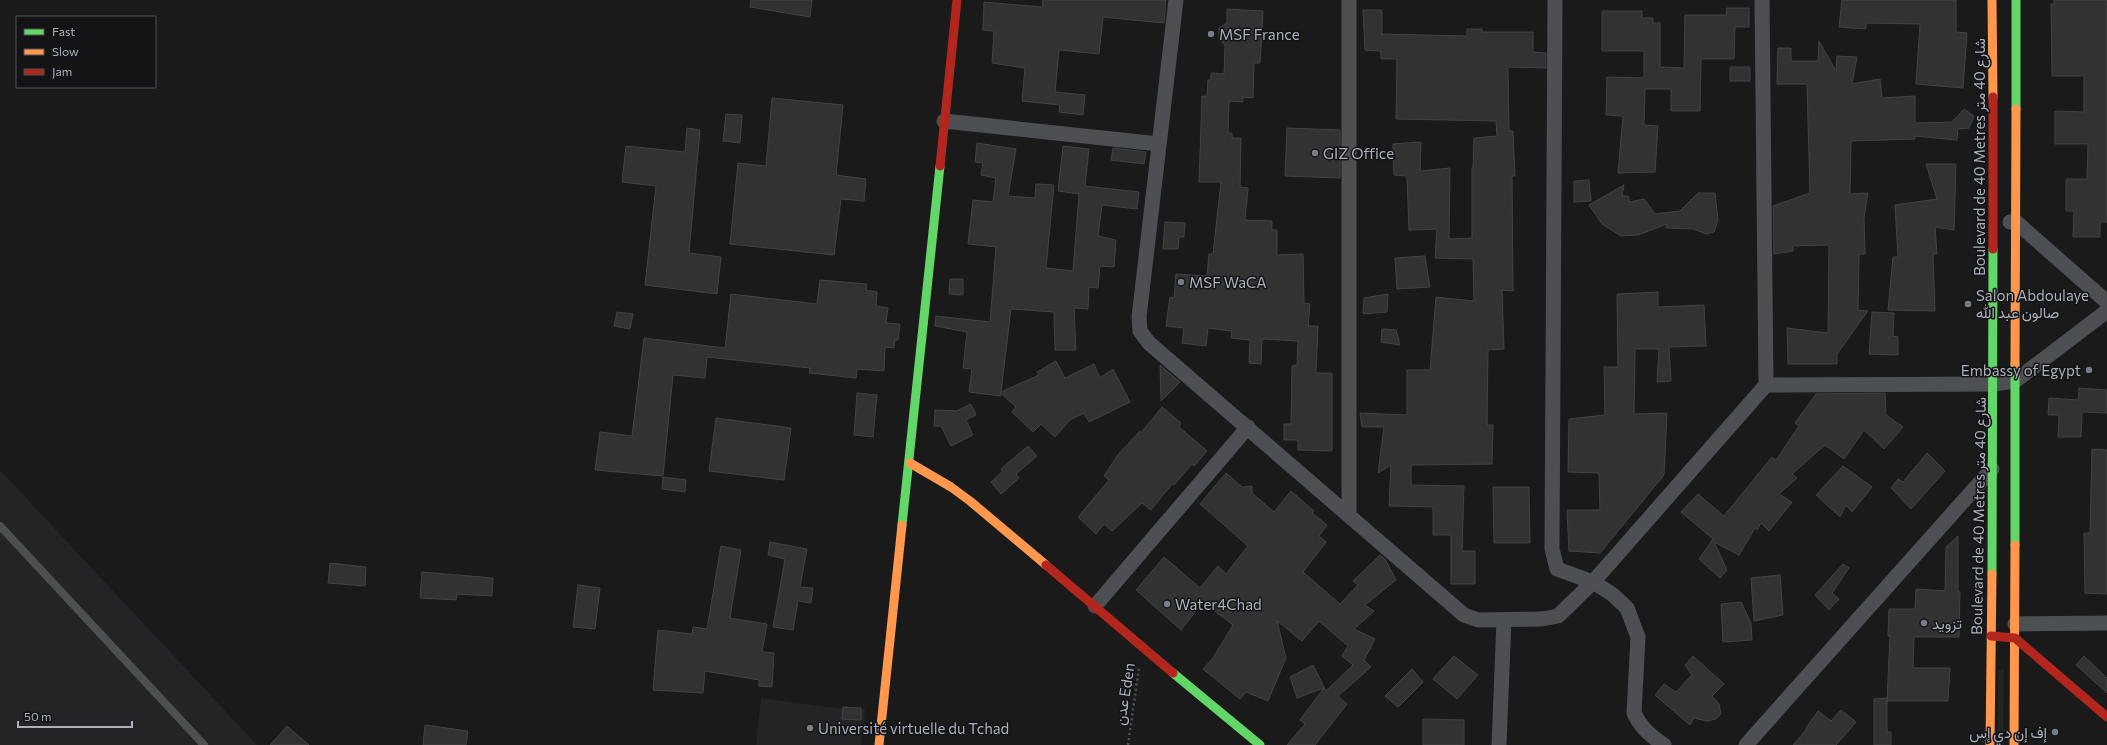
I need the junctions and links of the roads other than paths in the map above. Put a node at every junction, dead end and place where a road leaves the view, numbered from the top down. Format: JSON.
{"nodes":[{"id":1,"x":957,"y":0,"type":"edge"},
{"id":2,"x":1176,"y":0,"type":"edge"},
{"id":3,"x":1349,"y":0,"type":"edge"},
{"id":4,"x":1555,"y":0,"type":"edge"},
{"id":5,"x":1762,"y":0,"type":"edge"},
{"id":6,"x":1992,"y":0,"type":"edge"},
{"id":7,"x":2016,"y":0,"type":"edge"},
{"id":8,"x":944,"y":121,"type":"junction"},
{"id":9,"x":1159,"y":144,"type":"junction"},
{"id":10,"x":1993,"y":222,"type":"junction"},
{"id":11,"x":2016,"y":222,"type":"junction"},
{"id":12,"x":2107,"y":302,"type":"edge"},
{"id":13,"x":2107,"y":311,"type":"edge"},
{"id":14,"x":2015,"y":381,"type":"junction"},
{"id":15,"x":1994,"y":384,"type":"junction"},
{"id":16,"x":1766,"y":386,"type":"junction"},
{"id":17,"x":1248,"y":427,"type":"junction"},
{"id":18,"x":910,"y":463,"type":"junction"},
{"id":19,"x":1992,"y":469,"type":"junction"},
{"id":20,"x":1349,"y":515,"type":"junction"},
{"id":21,"x":0,"y":526,"type":"edge"},
{"id":22,"x":3,"y":534,"type":"edge"},
{"id":23,"x":1593,"y":582,"type":"junction"},
{"id":24,"x":1095,"y":606,"type":"junction"},
{"id":25,"x":1504,"y":620,"type":"junction"},
{"id":26,"x":2107,"y":623,"type":"edge"},
{"id":27,"x":2015,"y":631,"type":"junction"},
{"id":28,"x":1991,"y":636,"type":"junction"},
{"id":29,"x":2107,"y":717,"type":"edge"},
{"id":30,"x":204,"y":745,"type":"edge"},
{"id":31,"x":879,"y":745,"type":"edge"},
{"id":32,"x":1260,"y":745,"type":"edge"},
{"id":33,"x":1500,"y":745,"type":"edge"},
{"id":34,"x":1664,"y":745,"type":"edge"},
{"id":35,"x":1746,"y":745,"type":"edge"},
{"id":36,"x":1990,"y":745,"type":"edge"},
{"id":37,"x":2014,"y":745,"type":"edge"}],
"edges":[{"from":1,"to":8,"type":"main road"},
{"from":2,"to":9,"type":"street"},
{"from":3,"to":20,"type":"street"},
{"from":4,"to":23,"type":"street"},
{"from":5,"to":16,"type":"street"},
{"from":6,"to":10,"type":"main road","name":"Boulevard de 40 Metres شارع 40 متر"},
{"from":7,"to":11,"type":"main road"},
{"from":8,"to":9,"type":"street"},
{"from":8,"to":18,"type":"main road"},
{"from":9,"to":17,"type":"street"},
{"from":10,"to":11,"type":"street"},
{"from":10,"to":15,"type":"main road","name":"Boulevard de 40 Metres شارع 40 متر"},
{"from":11,"to":12,"type":"street"},
{"from":11,"to":14,"type":"main road"},
{"from":13,"to":14,"type":"street"},
{"from":14,"to":15,"type":"street"},
{"from":14,"to":27,"type":"main road"},
{"from":15,"to":16,"type":"street"},
{"from":15,"to":19,"type":"main road","name":"Boulevard de 40 Metres شارع 40 متر"},
{"from":16,"to":23,"type":"street"},
{"from":17,"to":20,"type":"street"},
{"from":17,"to":24,"type":"street"},
{"from":18,"to":24,"type":"main road"},
{"from":18,"to":31,"type":"main road"},
{"from":19,"to":28,"type":"main road","name":"Boulevard de 40 Metres شارع 40 متر"},
{"from":19,"to":35,"type":"street"},
{"from":20,"to":25,"type":"street"},
{"from":21,"to":22,"type":"lane"},
{"from":22,"to":30,"type":"lane"},
{"from":23,"to":25,"type":"street"},
{"from":23,"to":34,"type":"street"},
{"from":24,"to":32,"type":"main road"},
{"from":25,"to":33,"type":"street"},
{"from":26,"to":27,"type":"street"},
{"from":27,"to":28,"type":"main road"},
{"from":27,"to":29,"type":"main road"},
{"from":27,"to":37,"type":"main road"},
{"from":28,"to":36,"type":"main road","name":"Boulevard de 40 Metres شارع 40 متر"}]}
